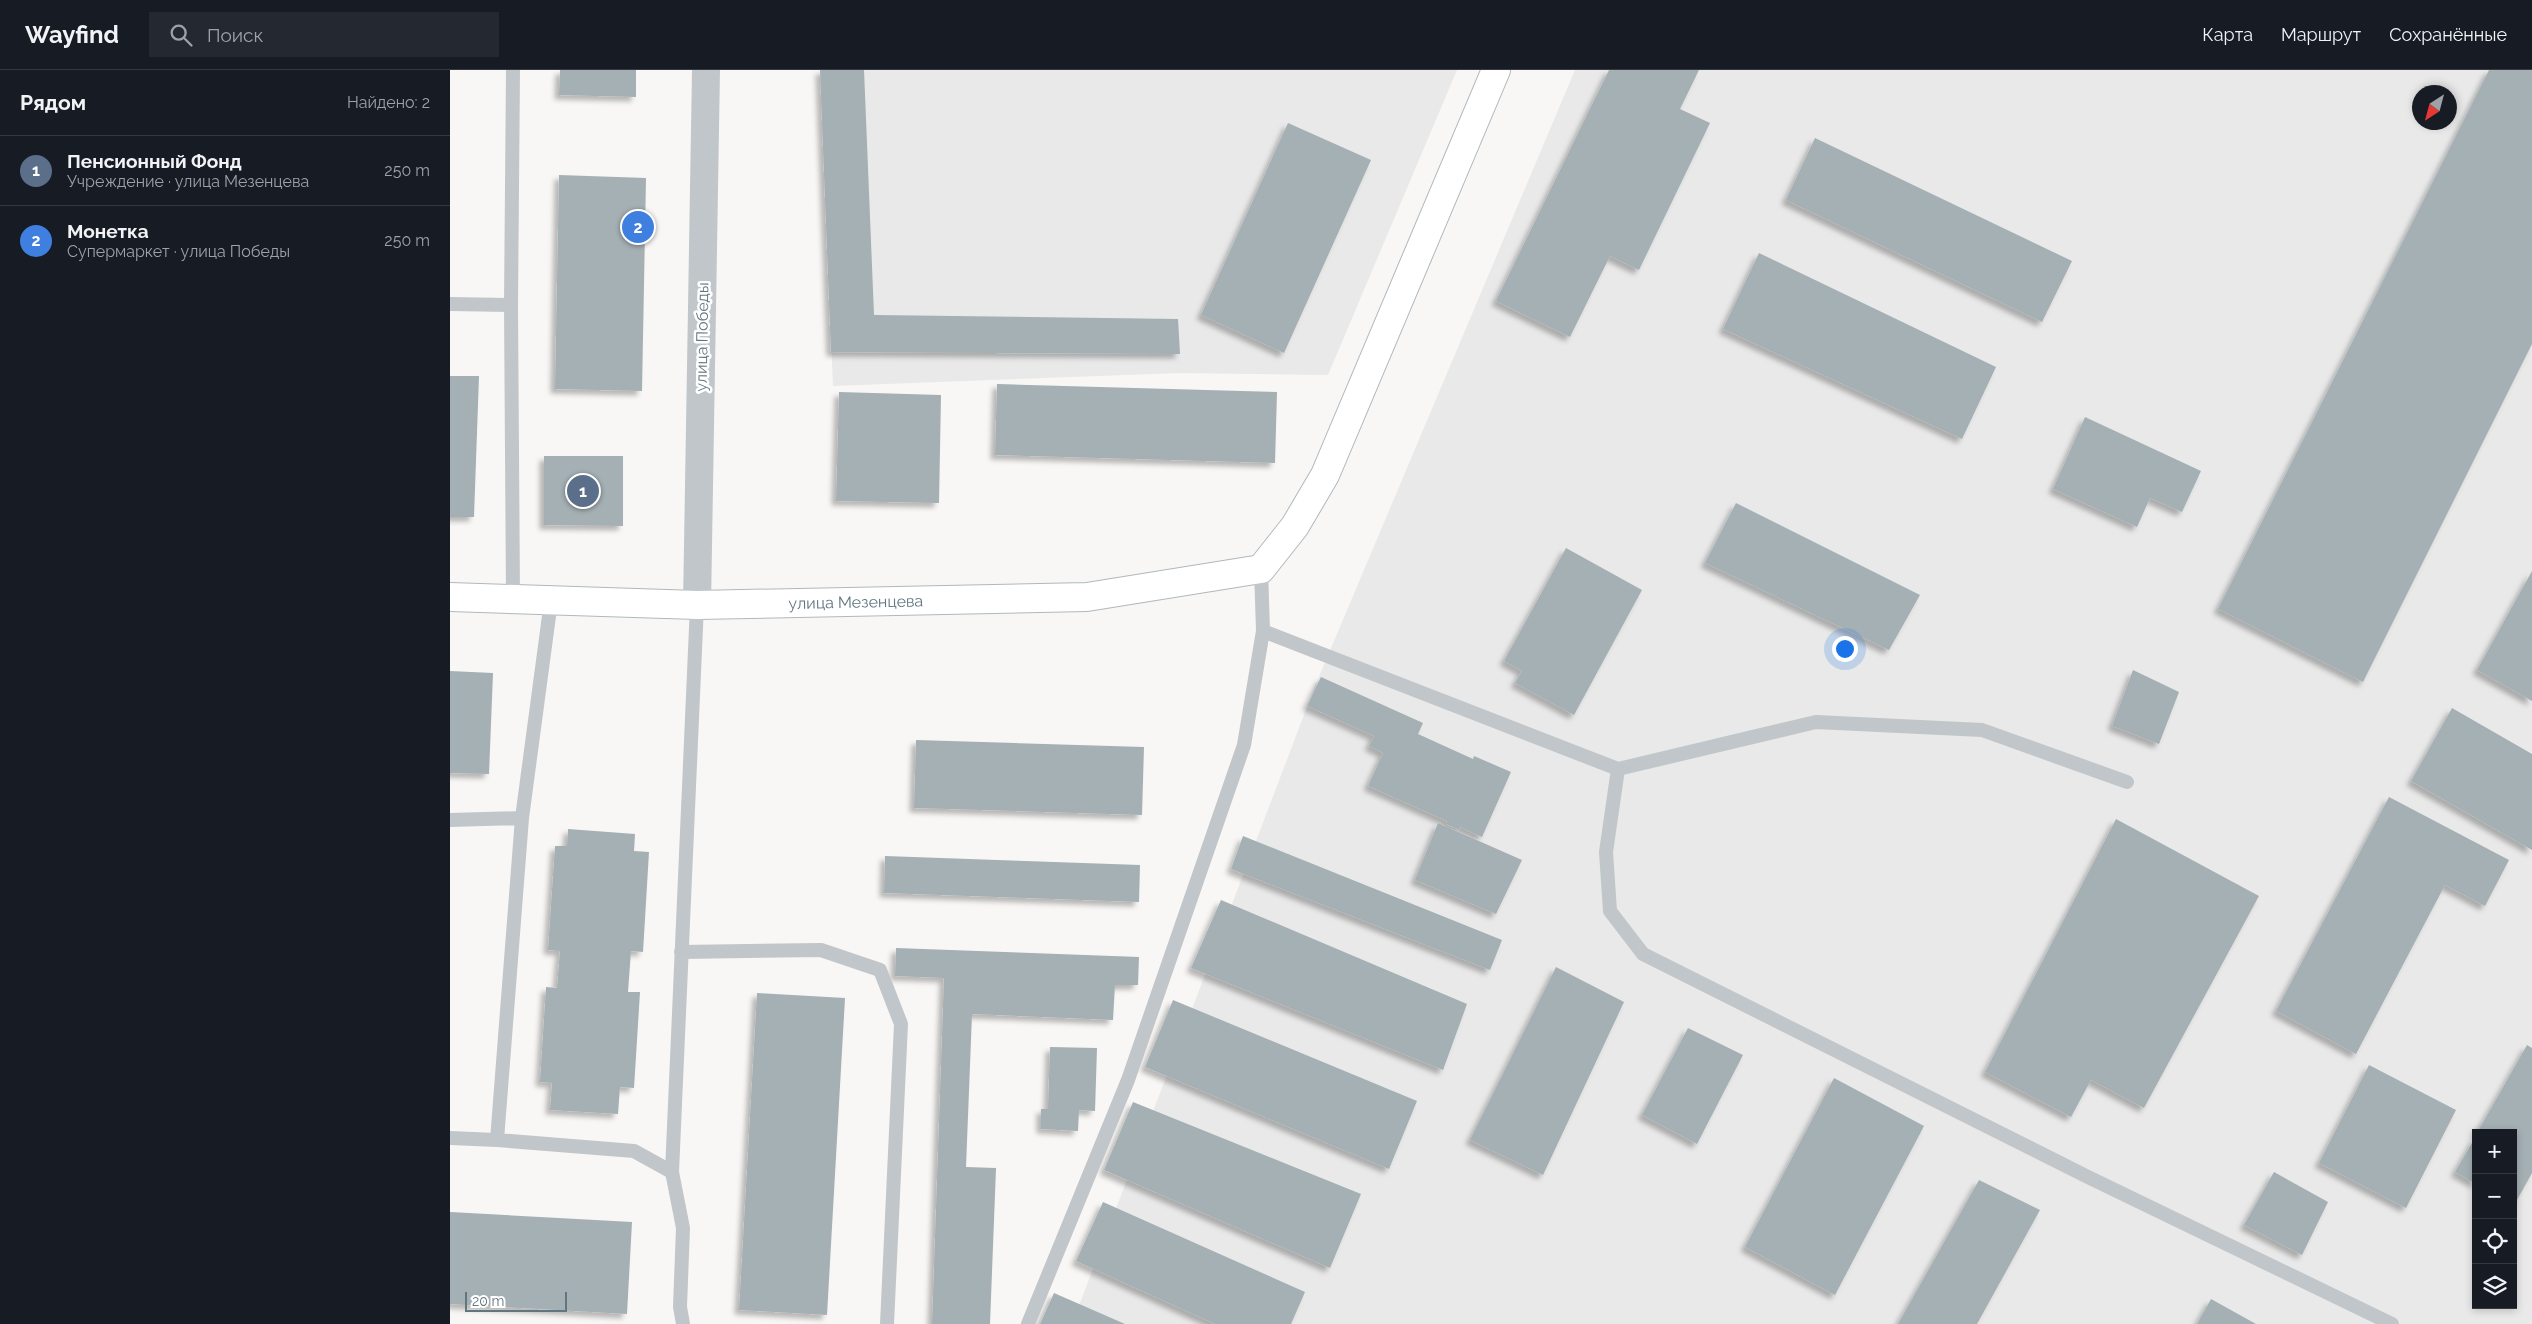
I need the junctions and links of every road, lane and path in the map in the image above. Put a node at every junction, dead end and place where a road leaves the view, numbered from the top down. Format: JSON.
{"nodes":[{"id":1,"x":513,"y":70,"type":"edge"},
{"id":2,"x":706,"y":70,"type":"edge"},
{"id":3,"x":1496,"y":70,"type":"edge"},
{"id":4,"x":450,"y":304,"type":"edge"},
{"id":5,"x":511,"y":305,"type":"junction"},
{"id":6,"x":1261,"y":569,"type":"junction"},
{"id":7,"x":450,"y":596,"type":"edge"},
{"id":8,"x":513,"y":598,"type":"junction"},
{"id":9,"x":551,"y":601,"type":"junction"},
{"id":10,"x":697,"y":605,"type":"junction"},
{"id":11,"x":1263,"y":631,"type":"junction"},
{"id":12,"x":1618,"y":769,"type":"junction"},
{"id":13,"x":2127,"y":782,"type":"dead end"},
{"id":14,"x":522,"y":818,"type":"junction"},
{"id":15,"x":450,"y":820,"type":"edge"},
{"id":16,"x":682,"y":952,"type":"junction"},
{"id":17,"x":450,"y":1138,"type":"edge"},
{"id":18,"x":497,"y":1140,"type":"junction"},
{"id":19,"x":672,"y":1172,"type":"junction"},
{"id":20,"x":683,"y":1324,"type":"edge"},
{"id":21,"x":888,"y":1324,"type":"edge"},
{"id":22,"x":1028,"y":1324,"type":"edge"},
{"id":23,"x":2392,"y":1324,"type":"edge"}],
"edges":[{"from":1,"to":5,"type":"lane"},
{"from":2,"to":10,"type":"street","name":"улица Победы"},
{"from":3,"to":6,"type":"main road"},
{"from":4,"to":5,"type":"lane"},
{"from":5,"to":8,"type":"lane"},
{"from":6,"to":10,"type":"main road","name":"улица Мезенцева"},
{"from":6,"to":11,"type":"lane"},
{"from":7,"to":8,"type":"main road","name":"улица Мезенцева"},
{"from":8,"to":9,"type":"main road","name":"улица Мезенцева"},
{"from":9,"to":10,"type":"main road","name":"улица Мезенцева"},
{"from":9,"to":14,"type":"lane"},
{"from":10,"to":16,"type":"lane"},
{"from":11,"to":12,"type":"lane"},
{"from":11,"to":22,"type":"lane"},
{"from":12,"to":13,"type":"lane"},
{"from":12,"to":23,"type":"lane"},
{"from":14,"to":15,"type":"lane"},
{"from":14,"to":18,"type":"lane"},
{"from":16,"to":19,"type":"lane"},
{"from":16,"to":21,"type":"lane"},
{"from":17,"to":18,"type":"lane"},
{"from":18,"to":19,"type":"lane"},
{"from":19,"to":20,"type":"lane"}]}
